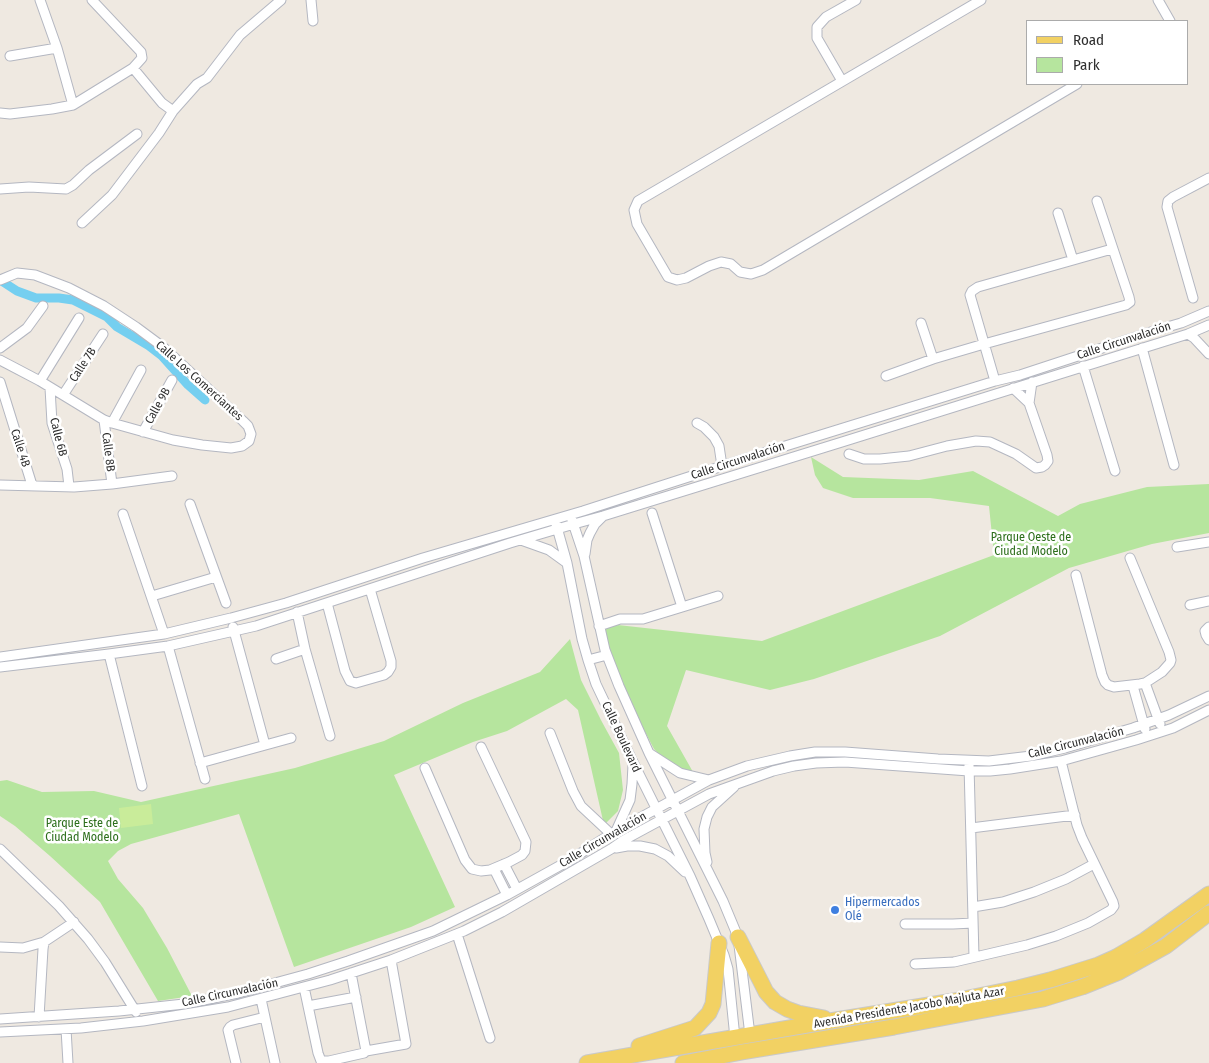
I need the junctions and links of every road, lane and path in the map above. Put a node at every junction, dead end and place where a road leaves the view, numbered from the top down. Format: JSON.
{"nodes":[{"id":1,"x":40,"y":0,"type":"edge"},
{"id":2,"x":92,"y":0,"type":"edge"},
{"id":3,"x":281,"y":0,"type":"edge"},
{"id":4,"x":311,"y":0,"type":"edge"},
{"id":5,"x":856,"y":0,"type":"edge"},
{"id":6,"x":981,"y":0,"type":"edge"},
{"id":7,"x":1158,"y":0,"type":"edge"},
{"id":8,"x":1169,"y":20,"type":"edge"},
{"id":9,"x":313,"y":21,"type":"dead end"},
{"id":10,"x":57,"y":48,"type":"junction"},
{"id":11,"x":10,"y":56,"type":"dead end"},
{"id":12,"x":133,"y":68,"type":"junction"},
{"id":13,"x":842,"y":81,"type":"junction"},
{"id":14,"x":1075,"y":85,"type":"edge"},
{"id":15,"x":72,"y":105,"type":"junction"},
{"id":16,"x":172,"y":111,"type":"junction"},
{"id":17,"x":0,"y":114,"type":"edge"},
{"id":18,"x":137,"y":134,"type":"dead end"},
{"id":19,"x":1209,"y":178,"type":"edge"},
{"id":20,"x":0,"y":188,"type":"edge"},
{"id":21,"x":1097,"y":201,"type":"dead end"},
{"id":22,"x":1058,"y":213,"type":"dead end"},
{"id":23,"x":82,"y":223,"type":"dead end"},
{"id":24,"x":1112,"y":249,"type":"junction"},
{"id":25,"x":1073,"y":260,"type":"junction"},
{"id":26,"x":2,"y":279,"type":"edge"},
{"id":27,"x":1193,"y":298,"type":"dead end"},
{"id":28,"x":43,"y":306,"type":"dead end"},
{"id":29,"x":1209,"y":311,"type":"edge"},
{"id":30,"x":79,"y":318,"type":"dead end"},
{"id":31,"x":921,"y":324,"type":"dead end"},
{"id":32,"x":1209,"y":325,"type":"edge"},
{"id":33,"x":102,"y":334,"type":"dead end"},
{"id":34,"x":1188,"y":334,"type":"junction"},
{"id":35,"x":984,"y":344,"type":"junction"},
{"id":36,"x":0,"y":348,"type":"edge"},
{"id":37,"x":1142,"y":348,"type":"junction"},
{"id":38,"x":1209,"y":354,"type":"edge"},
{"id":39,"x":933,"y":359,"type":"junction"},
{"id":40,"x":0,"y":360,"type":"edge"},
{"id":41,"x":1084,"y":366,"type":"junction"},
{"id":42,"x":141,"y":370,"type":"dead end"},
{"id":43,"x":1020,"y":375,"type":"junction"},
{"id":44,"x":886,"y":376,"type":"dead end"},
{"id":45,"x":172,"y":380,"type":"dead end"},
{"id":46,"x":40,"y":381,"type":"junction"},
{"id":47,"x":996,"y":381,"type":"junction"},
{"id":48,"x":0,"y":382,"type":"edge"},
{"id":49,"x":1027,"y":384,"type":"junction"},
{"id":50,"x":50,"y":388,"type":"junction"},
{"id":51,"x":1013,"y":388,"type":"junction"},
{"id":52,"x":64,"y":395,"type":"junction"},
{"id":53,"x":1029,"y":403,"type":"junction"},
{"id":54,"x":108,"y":421,"type":"junction"},
{"id":55,"x":697,"y":423,"type":"dead end"},
{"id":56,"x":143,"y":432,"type":"junction"},
{"id":57,"x":849,"y":454,"type":"dead end"},
{"id":58,"x":1174,"y":465,"type":"dead end"},
{"id":59,"x":722,"y":466,"type":"junction"},
{"id":60,"x":1115,"y":472,"type":"dead end"},
{"id":61,"x":172,"y":476,"type":"dead end"},
{"id":62,"x":112,"y":484,"type":"junction"},
{"id":63,"x":0,"y":485,"type":"edge"},
{"id":64,"x":32,"y":485,"type":"junction"},
{"id":65,"x":68,"y":486,"type":"junction"},
{"id":66,"x":190,"y":504,"type":"dead end"},
{"id":67,"x":652,"y":513,"type":"dead end"},
{"id":68,"x":124,"y":514,"type":"dead end"},
{"id":69,"x":603,"y":516,"type":"junction"},
{"id":70,"x":555,"y":519,"type":"junction"},
{"id":71,"x":572,"y":519,"type":"junction"},
{"id":72,"x":557,"y":529,"type":"junction"},
{"id":73,"x":521,"y":540,"type":"junction"},
{"id":74,"x":1209,"y":542,"type":"edge"},
{"id":75,"x":1177,"y":547,"type":"dead end"},
{"id":76,"x":584,"y":556,"type":"junction"},
{"id":77,"x":1130,"y":558,"type":"dead end"},
{"id":78,"x":567,"y":563,"type":"junction"},
{"id":79,"x":1076,"y":575,"type":"dead end"},
{"id":80,"x":216,"y":577,"type":"junction"},
{"id":81,"x":370,"y":589,"type":"junction"},
{"id":82,"x":152,"y":596,"type":"junction"},
{"id":83,"x":718,"y":596,"type":"dead end"},
{"id":84,"x":1209,"y":601,"type":"edge"},
{"id":85,"x":226,"y":603,"type":"dead end"},
{"id":86,"x":327,"y":603,"type":"junction"},
{"id":87,"x":1190,"y":605,"type":"dead end"},
{"id":88,"x":682,"y":607,"type":"junction"},
{"id":89,"x":297,"y":612,"type":"junction"},
{"id":90,"x":231,"y":618,"type":"junction"},
{"id":91,"x":599,"y":626,"type":"junction"},
{"id":92,"x":1209,"y":627,"type":"edge"},
{"id":93,"x":234,"y":631,"type":"junction"},
{"id":94,"x":164,"y":634,"type":"junction"},
{"id":95,"x":1209,"y":640,"type":"edge"},
{"id":96,"x":168,"y":646,"type":"junction"},
{"id":97,"x":305,"y":649,"type":"junction"},
{"id":98,"x":109,"y":654,"type":"junction"},
{"id":99,"x":607,"y":655,"type":"junction"},
{"id":100,"x":0,"y":657,"type":"edge"},
{"id":101,"x":276,"y":659,"type":"dead end"},
{"id":102,"x":588,"y":660,"type":"junction"},
{"id":103,"x":0,"y":667,"type":"edge"},
{"id":104,"x":1145,"y":683,"type":"junction"},
{"id":105,"x":1132,"y":686,"type":"junction"},
{"id":106,"x":1209,"y":696,"type":"edge"},
{"id":107,"x":1209,"y":710,"type":"edge"},
{"id":108,"x":1158,"y":720,"type":"junction"},
{"id":109,"x":1144,"y":724,"type":"junction"},
{"id":110,"x":1162,"y":732,"type":"junction"},
{"id":111,"x":550,"y":733,"type":"dead end"},
{"id":112,"x":330,"y":736,"type":"dead end"},
{"id":113,"x":1148,"y":737,"type":"junction"},
{"id":114,"x":291,"y":738,"type":"dead end"},
{"id":115,"x":265,"y":745,"type":"junction"},
{"id":116,"x":481,"y":747,"type":"dead end"},
{"id":117,"x":648,"y":752,"type":"junction"},
{"id":118,"x":969,"y":760,"type":"junction"},
{"id":119,"x":1061,"y":761,"type":"junction"},
{"id":120,"x":200,"y":762,"type":"junction"},
{"id":121,"x":633,"y":762,"type":"junction"},
{"id":122,"x":425,"y":768,"type":"dead end"},
{"id":123,"x":970,"y":771,"type":"junction"},
{"id":124,"x":205,"y":779,"type":"dead end"},
{"id":125,"x":709,"y":780,"type":"junction"},
{"id":126,"x":739,"y":782,"type":"junction"},
{"id":127,"x":142,"y":786,"type":"dead end"},
{"id":128,"x":672,"y":800,"type":"junction"},
{"id":129,"x":656,"y":809,"type":"junction"},
{"id":130,"x":678,"y":811,"type":"junction"},
{"id":131,"x":1075,"y":815,"type":"junction"},
{"id":132,"x":661,"y":820,"type":"junction"},
{"id":133,"x":971,"y":828,"type":"junction"},
{"id":134,"x":613,"y":832,"type":"junction"},
{"id":135,"x":0,"y":849,"type":"edge"},
{"id":136,"x":611,"y":849,"type":"junction"},
{"id":137,"x":504,"y":864,"type":"junction"},
{"id":138,"x":1094,"y":864,"type":"junction"},
{"id":139,"x":494,"y":869,"type":"junction"},
{"id":140,"x":710,"y":875,"type":"junction"},
{"id":141,"x":690,"y":876,"type":"junction"},
{"id":142,"x":531,"y":882,"type":"junction"},
{"id":143,"x":517,"y":889,"type":"junction"},
{"id":144,"x":537,"y":892,"type":"junction"},
{"id":145,"x":1209,"y":894,"type":"edge"},
{"id":146,"x":507,"y":895,"type":"junction"},
{"id":147,"x":973,"y":907,"type":"junction"},
{"id":148,"x":1209,"y":913,"type":"edge"},
{"id":149,"x":74,"y":922,"type":"junction"},
{"id":150,"x":973,"y":923,"type":"junction"},
{"id":151,"x":904,"y":924,"type":"dead end"},
{"id":152,"x":457,"y":934,"type":"junction"},
{"id":153,"x":738,"y":937,"type":"junction"},
{"id":154,"x":44,"y":942,"type":"junction"},
{"id":155,"x":719,"y":943,"type":"junction"},
{"id":156,"x":0,"y":947,"type":"edge"},
{"id":157,"x":974,"y":957,"type":"junction"},
{"id":158,"x":391,"y":960,"type":"junction"},
{"id":159,"x":915,"y":964,"type":"dead end"},
{"id":160,"x":352,"y":973,"type":"junction"},
{"id":161,"x":304,"y":988,"type":"junction"},
{"id":162,"x":356,"y":997,"type":"junction"},
{"id":163,"x":261,"y":998,"type":"junction"},
{"id":164,"x":308,"y":1006,"type":"junction"},
{"id":165,"x":134,"y":1009,"type":"junction"},
{"id":166,"x":39,"y":1017,"type":"junction"},
{"id":167,"x":265,"y":1017,"type":"junction"},
{"id":168,"x":0,"y":1019,"type":"edge"},
{"id":169,"x":836,"y":1020,"type":"junction"},
{"id":170,"x":143,"y":1021,"type":"junction"},
{"id":171,"x":66,"y":1029,"type":"junction"},
{"id":172,"x":0,"y":1032,"type":"edge"},
{"id":173,"x":742,"y":1036,"type":"junction"},
{"id":174,"x":490,"y":1038,"type":"dead end"},
{"id":175,"x":366,"y":1051,"type":"junction"},
{"id":176,"x":743,"y":1057,"type":"edge"},
{"id":177,"x":594,"y":1062,"type":"edge"},
{"id":178,"x":68,"y":1063,"type":"edge"},
{"id":179,"x":236,"y":1063,"type":"edge"},
{"id":180,"x":275,"y":1063,"type":"edge"},
{"id":181,"x":683,"y":1063,"type":"edge"}],
"edges":[{"from":1,"to":10,"type":"street"},
{"from":2,"to":12,"type":"street"},
{"from":3,"to":16,"type":"street"},
{"from":4,"to":9,"type":"street"},
{"from":5,"to":13,"type":"street"},
{"from":6,"to":13,"type":"street"},
{"from":7,"to":8,"type":"street"},
{"from":10,"to":11,"type":"street"},
{"from":10,"to":15,"type":"street"},
{"from":12,"to":15,"type":"street"},
{"from":12,"to":16,"type":"street"},
{"from":13,"to":14,"type":"street"},
{"from":15,"to":17,"type":"street"},
{"from":16,"to":23,"type":"street"},
{"from":18,"to":20,"type":"street"},
{"from":19,"to":27,"type":"street"},
{"from":21,"to":24,"type":"street"},
{"from":22,"to":25,"type":"street"},
{"from":24,"to":25,"type":"street"},
{"from":24,"to":35,"type":"street"},
{"from":25,"to":35,"type":"street"},
{"from":26,"to":56,"type":"street","name":"Calle Los Comerciantes"},
{"from":28,"to":36,"type":"street"},
{"from":29,"to":43,"type":"street","name":"Calle Circunvalación"},
{"from":30,"to":46,"type":"street"},
{"from":31,"to":39,"type":"street"},
{"from":32,"to":34,"type":"street","name":"Calle Circunvalación"},
{"from":33,"to":52,"type":"street","name":"Calle 7B"},
{"from":34,"to":37,"type":"street","name":"Calle Circunvalación"},
{"from":34,"to":38,"type":"street"},
{"from":35,"to":39,"type":"street"},
{"from":35,"to":47,"type":"street"},
{"from":37,"to":41,"type":"street","name":"Calle Circunvalación"},
{"from":37,"to":58,"type":"street"},
{"from":39,"to":44,"type":"street"},
{"from":40,"to":46,"type":"street","name":"Calle Los Comerciantes"},
{"from":41,"to":49,"type":"street","name":"Calle Circunvalación"},
{"from":41,"to":60,"type":"street"},
{"from":42,"to":54,"type":"street","name":"Calle 8B"},
{"from":43,"to":47,"type":"street","name":"Calle Circunvalación"},
{"from":43,"to":49,"type":"street"},
{"from":45,"to":56,"type":"street","name":"Calle 9B"},
{"from":46,"to":50,"type":"street","name":"Calle Los Comerciantes"},
{"from":47,"to":59,"type":"street","name":"Calle Circunvalación"},
{"from":48,"to":64,"type":"street","name":"Calle 4B"},
{"from":49,"to":51,"type":"street","name":"Calle Circunvalación"},
{"from":49,"to":53,"type":"street"},
{"from":50,"to":52,"type":"street","name":"Calle Los Comerciantes"},
{"from":50,"to":65,"type":"street","name":"Calle 6B"},
{"from":51,"to":53,"type":"street"},
{"from":51,"to":69,"type":"street","name":"Calle Circunvalación"},
{"from":52,"to":54,"type":"street","name":"Calle Los Comerciantes"},
{"from":53,"to":57,"type":"street"},
{"from":54,"to":56,"type":"street","name":"Calle Los Comerciantes"},
{"from":54,"to":62,"type":"street","name":"Calle 8B"},
{"from":55,"to":59,"type":"street"},
{"from":59,"to":71,"type":"street","name":"Calle Circunvalación"},
{"from":61,"to":62,"type":"street"},
{"from":62,"to":65,"type":"street"},
{"from":63,"to":64,"type":"street"},
{"from":64,"to":65,"type":"street"},
{"from":66,"to":80,"type":"street"},
{"from":67,"to":88,"type":"street"},
{"from":68,"to":82,"type":"street"},
{"from":69,"to":71,"type":"street","name":"Calle Circunvalación"},
{"from":69,"to":76,"type":"street"},
{"from":70,"to":71,"type":"street","name":"Calle Circunvalación"},
{"from":70,"to":72,"type":"street","name":"Calle Boulevard"},
{"from":70,"to":90,"type":"street","name":"Calle Circunvalación"},
{"from":71,"to":72,"type":"street","name":"Calle Circunvalación"},
{"from":71,"to":76,"type":"street","name":"Calle Boulevard"},
{"from":72,"to":73,"type":"street","name":"Calle Circunvalación"},
{"from":72,"to":78,"type":"street","name":"Calle Boulevard"},
{"from":73,"to":78,"type":"street"},
{"from":73,"to":81,"type":"street","name":"Calle Circunvalación"},
{"from":74,"to":75,"type":"street"},
{"from":76,"to":91,"type":"street","name":"Calle Boulevard"},
{"from":77,"to":104,"type":"street"},
{"from":78,"to":102,"type":"street","name":"Calle Boulevard"},
{"from":79,"to":105,"type":"street"},
{"from":80,"to":82,"type":"street"},
{"from":80,"to":85,"type":"street"},
{"from":81,"to":86,"type":"street","name":"Calle Circunvalación"},
{"from":81,"to":86,"type":"street"},
{"from":82,"to":94,"type":"street"},
{"from":83,"to":88,"type":"street"},
{"from":84,"to":87,"type":"street"},
{"from":86,"to":89,"type":"street","name":"Calle Circunvalación"},
{"from":88,"to":91,"type":"street"},
{"from":89,"to":93,"type":"street","name":"Calle Circunvalación"},
{"from":89,"to":97,"type":"street"},
{"from":90,"to":93,"type":"street"},
{"from":90,"to":94,"type":"street","name":"Calle Circunvalación"},
{"from":91,"to":99,"type":"street","name":"Calle Boulevard"},
{"from":92,"to":95,"type":"street"},
{"from":93,"to":96,"type":"street","name":"Calle Circunvalación"},
{"from":93,"to":115,"type":"street"},
{"from":94,"to":100,"type":"street","name":"Calle Circunvalación"},
{"from":96,"to":98,"type":"street","name":"Calle Circunvalación"},
{"from":96,"to":120,"type":"street"},
{"from":97,"to":101,"type":"street"},
{"from":97,"to":112,"type":"street"},
{"from":98,"to":103,"type":"street","name":"Calle Circunvalación"},
{"from":98,"to":127,"type":"street"},
{"from":99,"to":102,"type":"street"},
{"from":99,"to":117,"type":"street","name":"Calle Boulevard"},
{"from":102,"to":121,"type":"street","name":"Calle Boulevard"},
{"from":104,"to":105,"type":"street"},
{"from":104,"to":108,"type":"street"},
{"from":105,"to":109,"type":"street"},
{"from":106,"to":108,"type":"street","name":"Calle Circunvalación"},
{"from":107,"to":110,"type":"street","name":"Calle Circunvalación"},
{"from":108,"to":109,"type":"street","name":"Calle Circunvalación"},
{"from":108,"to":110,"type":"street"},
{"from":109,"to":113,"type":"street"},
{"from":109,"to":118,"type":"street","name":"Calle Circunvalación"},
{"from":110,"to":113,"type":"street","name":"Calle Circunvalación"},
{"from":111,"to":134,"type":"street"},
{"from":113,"to":119,"type":"street","name":"Calle Circunvalación"},
{"from":114,"to":115,"type":"street"},
{"from":115,"to":120,"type":"street"},
{"from":116,"to":137,"type":"street"},
{"from":117,"to":125,"type":"street"},
{"from":117,"to":128,"type":"street","name":"Calle Boulevard"},
{"from":118,"to":123,"type":"street"},
{"from":118,"to":125,"type":"street","name":"Calle Circunvalación"},
{"from":119,"to":123,"type":"street","name":"Calle Circunvalación"},
{"from":119,"to":131,"type":"street"},
{"from":120,"to":124,"type":"street"},
{"from":121,"to":129,"type":"street","name":"Calle Boulevard"},
{"from":121,"to":134,"type":"street"},
{"from":122,"to":139,"type":"street"},
{"from":123,"to":126,"type":"street","name":"Calle Circunvalación"},
{"from":123,"to":133,"type":"street"},
{"from":125,"to":128,"type":"street","name":"Calle Circunvalación"},
{"from":126,"to":130,"type":"street","name":"Calle Circunvalación"},
{"from":126,"to":140,"type":"street"},
{"from":128,"to":129,"type":"street","name":"Calle Circunvalación"},
{"from":128,"to":130,"type":"street","name":"Calle Boulevard"},
{"from":129,"to":132,"type":"street","name":"Calle Boulevard"},
{"from":129,"to":134,"type":"street","name":"Calle Circunvalación"},
{"from":130,"to":132,"type":"street","name":"Calle Circunvalación"},
{"from":130,"to":140,"type":"street","name":"Calle Boulevard"},
{"from":131,"to":133,"type":"street"},
{"from":131,"to":138,"type":"street"},
{"from":132,"to":136,"type":"street","name":"Calle Circunvalación"},
{"from":132,"to":141,"type":"street","name":"Calle Boulevard"},
{"from":133,"to":147,"type":"street"},
{"from":134,"to":142,"type":"street","name":"Calle Circunvalación"},
{"from":135,"to":149,"type":"street"},
{"from":136,"to":141,"type":"street"},
{"from":136,"to":144,"type":"street","name":"Calle Circunvalación"},
{"from":137,"to":139,"type":"street"},
{"from":137,"to":143,"type":"street"},
{"from":138,"to":147,"type":"street"},
{"from":138,"to":157,"type":"street"},
{"from":139,"to":146,"type":"street"},
{"from":140,"to":153,"type":"street","name":"Calle Boulevard"},
{"from":141,"to":155,"type":"street","name":"Calle Boulevard"},
{"from":142,"to":143,"type":"street","name":"Calle Circunvalación"},
{"from":142,"to":144,"type":"street"},
{"from":143,"to":146,"type":"street","name":"Calle Circunvalación"},
{"from":144,"to":152,"type":"street","name":"Calle Circunvalación"},
{"from":145,"to":169,"type":"main road","name":"Avenida Presidente Jacobo Majluta Azar"},
{"from":146,"to":165,"type":"street","name":"Calle Circunvalación"},
{"from":147,"to":150,"type":"street"},
{"from":148,"to":176,"type":"main road","name":"Avenida Presidente Jacobo Majluta Azar"},
{"from":149,"to":154,"type":"street"},
{"from":149,"to":165,"type":"street"},
{"from":150,"to":151,"type":"street"},
{"from":150,"to":157,"type":"street"},
{"from":152,"to":158,"type":"street","name":"Calle Circunvalación"},
{"from":152,"to":174,"type":"street"},
{"from":153,"to":169,"type":"main road"},
{"from":153,"to":173,"type":"street","name":"Calle Boulevard"},
{"from":154,"to":156,"type":"street"},
{"from":154,"to":166,"type":"street"},
{"from":155,"to":173,"type":"street","name":"Calle Boulevard"},
{"from":155,"to":177,"type":"main road"},
{"from":157,"to":159,"type":"street"},
{"from":158,"to":160,"type":"street","name":"Calle Circunvalación"},
{"from":158,"to":175,"type":"street"},
{"from":160,"to":161,"type":"street","name":"Calle Circunvalación"},
{"from":160,"to":162,"type":"street"},
{"from":161,"to":163,"type":"street","name":"Calle Circunvalación"},
{"from":161,"to":164,"type":"street"},
{"from":162,"to":164,"type":"street"},
{"from":162,"to":175,"type":"street"},
{"from":163,"to":167,"type":"street"},
{"from":163,"to":170,"type":"street","name":"Calle Circunvalación"},
{"from":164,"to":175,"type":"street"},
{"from":165,"to":166,"type":"street","name":"Calle Circunvalación"},
{"from":165,"to":170,"type":"street"},
{"from":166,"to":168,"type":"street","name":"Calle Circunvalación"},
{"from":167,"to":179,"type":"street"},
{"from":167,"to":180,"type":"street"},
{"from":169,"to":173,"type":"main road","name":"Avenida Presidente Jacobo Majluta Azar"},
{"from":170,"to":171,"type":"street","name":"Calle Circunvalación"},
{"from":171,"to":172,"type":"street","name":"Calle Circunvalación"},
{"from":171,"to":178,"type":"street"},
{"from":173,"to":177,"type":"main road","name":"Avenida Presidente Jacobo Majluta Azar"},
{"from":176,"to":181,"type":"main road","name":"Avenida Presidente Jacobo Majluta Azar"}]}
